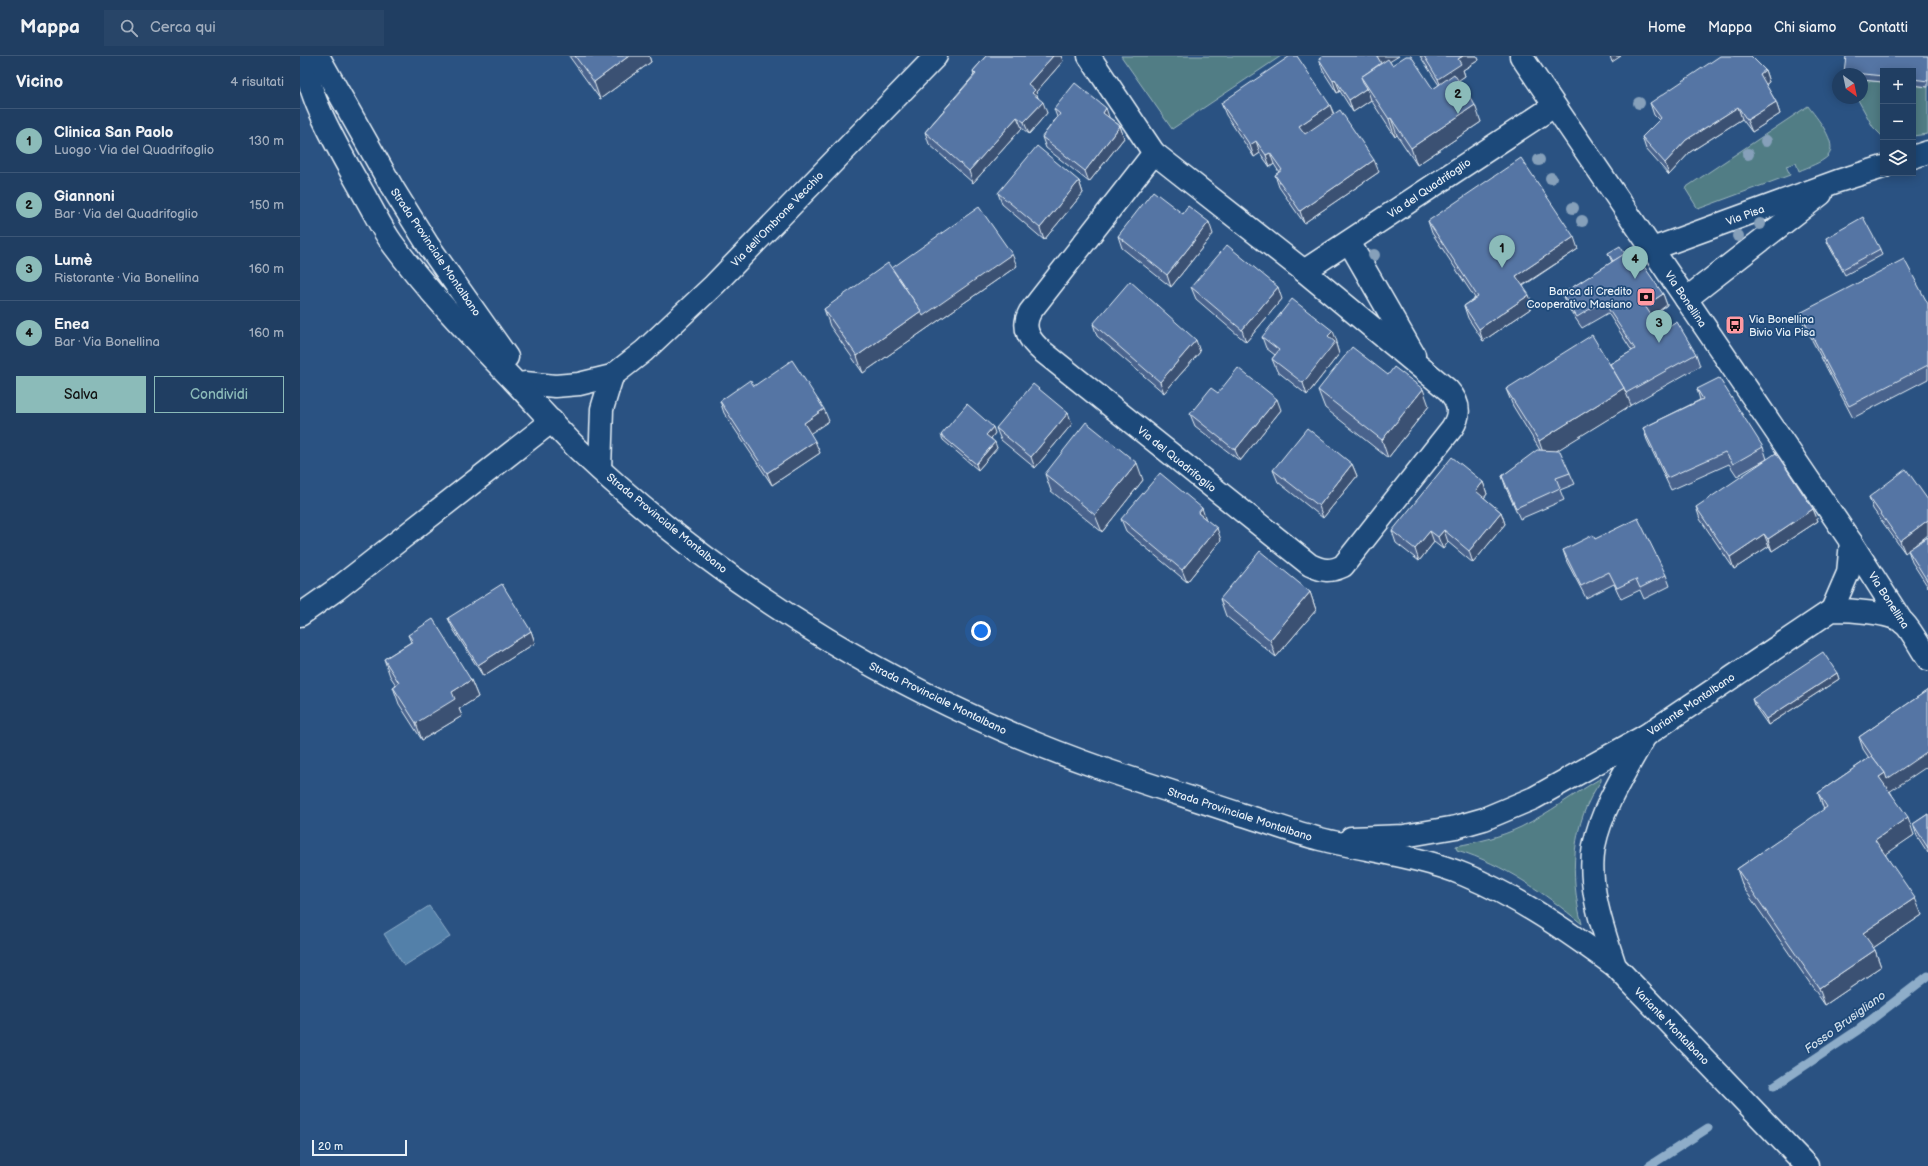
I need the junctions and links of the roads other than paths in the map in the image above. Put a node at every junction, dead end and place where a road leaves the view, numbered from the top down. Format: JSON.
{"nodes":[{"id":1,"x":301,"y":56,"type":"edge"},
{"id":2,"x":318,"y":56,"type":"edge"},
{"id":3,"x":936,"y":56,"type":"edge"},
{"id":4,"x":1089,"y":56,"type":"edge"},
{"id":5,"x":1521,"y":56,"type":"edge"},
{"id":6,"x":1554,"y":106,"type":"junction"},
{"id":7,"x":1928,"y":152,"type":"edge"},
{"id":8,"x":1154,"y":154,"type":"junction"},
{"id":9,"x":1916,"y":156,"type":"edge"},
{"id":10,"x":1880,"y":168,"type":"edge"},
{"id":11,"x":1838,"y":181,"type":"junction"},
{"id":12,"x":1349,"y":242,"type":"junction"},
{"id":13,"x":1652,"y":249,"type":"junction"},
{"id":14,"x":1304,"y":271,"type":"junction"},
{"id":15,"x":1686,"y":299,"type":"junction"},
{"id":16,"x":1420,"y":367,"type":"junction"},
{"id":17,"x":612,"y":376,"type":"junction"},
{"id":18,"x":525,"y":383,"type":"junction"},
{"id":19,"x":552,"y":421,"type":"junction"},
{"id":20,"x":600,"y":469,"type":"junction"},
{"id":21,"x":1851,"y":542,"type":"junction"},
{"id":22,"x":1832,"y":610,"type":"junction"},
{"id":23,"x":300,"y":615,"type":"edge"},
{"id":24,"x":1904,"y":623,"type":"junction"},
{"id":25,"x":1928,"y":659,"type":"edge"},
{"id":26,"x":1645,"y":736,"type":"junction"},
{"id":27,"x":1318,"y":838,"type":"junction"},
{"id":28,"x":1615,"y":966,"type":"junction"},
{"id":29,"x":1807,"y":1166,"type":"edge"}],
"edges":[{"from":1,"to":19,"type":"street","name":"Strada Provinciale Montalbano"},
{"from":2,"to":18,"type":"street","name":"Strada Provinciale Montalbano"},
{"from":3,"to":17,"type":"street","name":"Via dell'Ombrone Vecchio"},
{"from":4,"to":8,"type":"street"},
{"from":5,"to":6,"type":"street","name":"Via Bonellina"},
{"from":6,"to":12,"type":"street","name":"Via del Quadrifoglio"},
{"from":6,"to":13,"type":"street","name":"Via Bonellina"},
{"from":7,"to":9,"type":"street"},
{"from":8,"to":14,"type":"street","name":"Via del Quadrifoglio"},
{"from":8,"to":16,"type":"street","name":"Via del Quadrifoglio"},
{"from":10,"to":11,"type":"street","name":"Via Pisa"},
{"from":11,"to":13,"type":"street","name":"Via Pisa"},
{"from":11,"to":15,"type":"street","name":"Via Pisa"},
{"from":12,"to":14,"type":"street","name":"Via del Quadrifoglio"},
{"from":12,"to":16,"type":"street"},
{"from":13,"to":15,"type":"street","name":"Via Bonellina"},
{"from":14,"to":16,"type":"street","name":"Via del Quadrifoglio"},
{"from":15,"to":21,"type":"street","name":"Via Bonellina"},
{"from":17,"to":18,"type":"street","name":"Via dell'Ombrone Vecchio"},
{"from":17,"to":20,"type":"street"},
{"from":18,"to":19,"type":"street","name":"Strada Provinciale Montalbano"},
{"from":19,"to":20,"type":"street","name":"Strada Provinciale Montalbano"},
{"from":19,"to":23,"type":"street"},
{"from":20,"to":27,"type":"street","name":"Strada Provinciale Montalbano"},
{"from":21,"to":22,"type":"street"},
{"from":21,"to":24,"type":"street","name":"Via Bonellina"},
{"from":22,"to":24,"type":"street"},
{"from":22,"to":26,"type":"street","name":"Variante Montalbano"},
{"from":24,"to":25,"type":"street","name":"Via Bonellina"},
{"from":26,"to":27,"type":"street","name":"Strada Provinciale Montalbano"},
{"from":26,"to":28,"type":"street","name":"Variante Montalbano"},
{"from":27,"to":28,"type":"street","name":"Strada Provinciale Montalbano"},
{"from":28,"to":29,"type":"street","name":"Variante Montalbano"}]}
